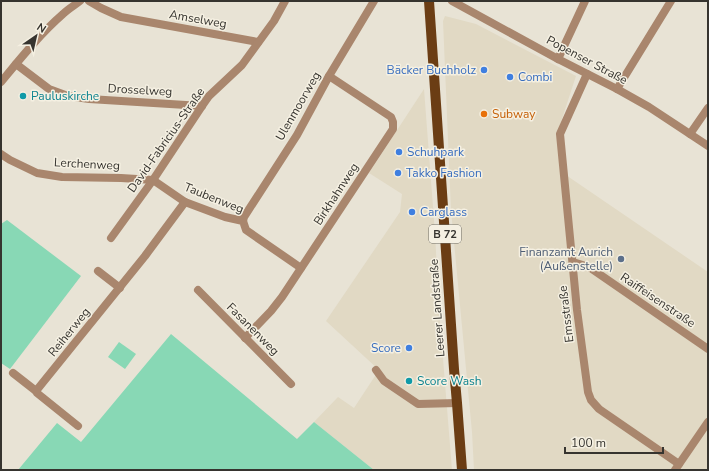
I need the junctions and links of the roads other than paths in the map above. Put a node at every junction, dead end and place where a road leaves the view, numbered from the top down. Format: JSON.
{"nodes":[{"id":1,"x":80,"y":1,"type":"edge"},
{"id":2,"x":89,"y":1,"type":"edge"},
{"id":3,"x":284,"y":1,"type":"edge"},
{"id":4,"x":374,"y":1,"type":"edge"},
{"id":5,"x":429,"y":1,"type":"edge"},
{"id":6,"x":452,"y":1,"type":"edge"},
{"id":7,"x":585,"y":1,"type":"edge"},
{"id":8,"x":671,"y":1,"type":"edge"},
{"id":9,"x":258,"y":42,"type":"junction"},
{"id":10,"x":558,"y":59,"type":"junction"},
{"id":11,"x":16,"y":64,"type":"junction"},
{"id":12,"x":587,"y":74,"type":"junction"},
{"id":13,"x":329,"y":76,"type":"junction"},
{"id":14,"x":1,"y":82,"type":"edge"},
{"id":15,"x":617,"y":88,"type":"junction"},
{"id":16,"x":202,"y":106,"type":"junction"},
{"id":17,"x":708,"y":108,"type":"edge"},
{"id":18,"x":690,"y":134,"type":"junction"},
{"id":19,"x":708,"y":146,"type":"edge"},
{"id":20,"x":1,"y":154,"type":"edge"},
{"id":21,"x":153,"y":180,"type":"junction"},
{"id":22,"x":185,"y":202,"type":"junction"},
{"id":23,"x":242,"y":221,"type":"junction"},
{"id":24,"x":111,"y":238,"type":"dead end"},
{"id":25,"x":573,"y":262,"type":"junction"},
{"id":26,"x":301,"y":268,"type":"junction"},
{"id":27,"x":98,"y":271,"type":"dead end"},
{"id":28,"x":120,"y":288,"type":"junction"},
{"id":29,"x":198,"y":290,"type":"dead end"},
{"id":30,"x":245,"y":338,"type":"junction"},
{"id":31,"x":708,"y":349,"type":"edge"},
{"id":32,"x":376,"y":370,"type":"dead end"},
{"id":33,"x":13,"y":373,"type":"dead end"},
{"id":34,"x":291,"y":384,"type":"dead end"},
{"id":35,"x":36,"y":391,"type":"junction"},
{"id":36,"x":457,"y":403,"type":"junction"},
{"id":37,"x":708,"y":422,"type":"edge"},
{"id":38,"x":78,"y":426,"type":"dead end"},
{"id":39,"x":677,"y":467,"type":"edge"},
{"id":40,"x":462,"y":470,"type":"edge"}],
"edges":[{"from":1,"to":11,"type":"street"},
{"from":2,"to":9,"type":"street","name":"Amselweg"},
{"from":3,"to":9,"type":"street","name":"David-Fabricius-Straße"},
{"from":4,"to":13,"type":"street","name":"Ulenmoorweg"},
{"from":5,"to":36,"type":"main road","name":"Leerer Landstraße","number":"B 72"},
{"from":6,"to":10,"type":"street","name":"Popenser Straße"},
{"from":7,"to":10,"type":"street"},
{"from":8,"to":15,"type":"street"},
{"from":9,"to":16,"type":"street","name":"David-Fabricius-Straße"},
{"from":10,"to":12,"type":"street","name":"Popenser Straße"},
{"from":11,"to":14,"type":"street"},
{"from":11,"to":16,"type":"street","name":"Drosselweg"},
{"from":12,"to":15,"type":"street","name":"Popenser Straße"},
{"from":12,"to":25,"type":"street","name":"Emsstraße"},
{"from":13,"to":23,"type":"street","name":"Ulenmoorweg"},
{"from":13,"to":26,"type":"street","name":"Birkhahnweg"},
{"from":15,"to":18,"type":"street","name":"Popenser Straße"},
{"from":16,"to":21,"type":"street","name":"David-Fabricius-Straße"},
{"from":17,"to":18,"type":"street"},
{"from":18,"to":19,"type":"street","name":"Popenser Straße"},
{"from":20,"to":21,"type":"street","name":"Lerchenweg"},
{"from":21,"to":22,"type":"street","name":"Taubenweg"},
{"from":21,"to":24,"type":"street","name":"David-Fabricius-Straße"},
{"from":22,"to":23,"type":"street","name":"Taubenweg"},
{"from":22,"to":28,"type":"street","name":"Reiherweg"},
{"from":23,"to":26,"type":"street","name":"Taubenweg"},
{"from":25,"to":31,"type":"street","name":"Raiffeisenstraße"},
{"from":25,"to":39,"type":"street","name":"Emsstraße"},
{"from":26,"to":30,"type":"street","name":"Birkhahnweg"},
{"from":27,"to":28,"type":"street"},
{"from":28,"to":35,"type":"street","name":"Reiherweg"},
{"from":29,"to":30,"type":"street","name":"Fasanenweg"},
{"from":30,"to":34,"type":"street","name":"Fasanenweg"},
{"from":32,"to":36,"type":"street"},
{"from":33,"to":35,"type":"street"},
{"from":35,"to":38,"type":"street"},
{"from":36,"to":40,"type":"main road","name":"Leerer Landstraße","number":"B 72"},
{"from":37,"to":39,"type":"street"}]}
